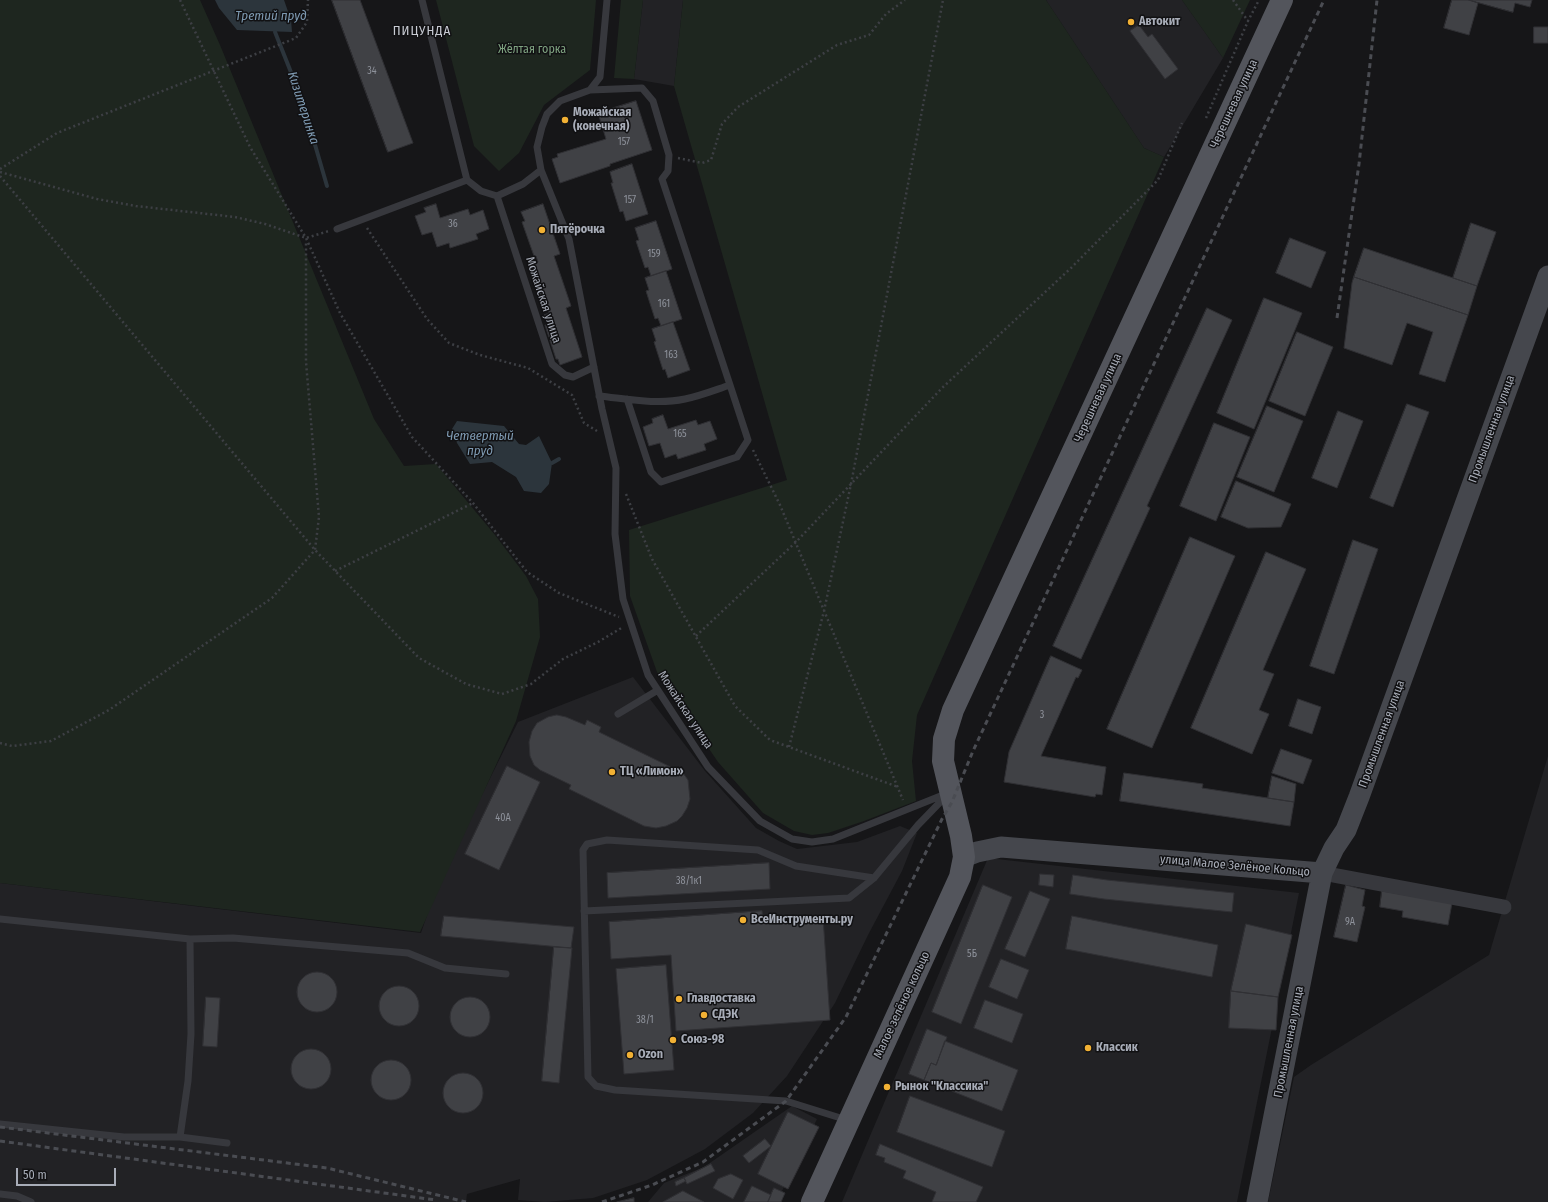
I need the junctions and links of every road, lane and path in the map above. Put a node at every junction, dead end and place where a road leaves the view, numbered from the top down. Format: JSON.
{"nodes":[{"id":1,"x":180,"y":0,"type":"edge"},
{"id":2,"x":308,"y":0,"type":"edge"},
{"id":3,"x":422,"y":0,"type":"edge"},
{"id":4,"x":607,"y":0,"type":"edge"},
{"id":5,"x":905,"y":0,"type":"edge"},
{"id":6,"x":943,"y":0,"type":"edge"},
{"id":7,"x":1233,"y":0,"type":"edge"},
{"id":8,"x":1259,"y":0,"type":"edge"},
{"id":9,"x":1282,"y":0,"type":"edge"},
{"id":10,"x":1248,"y":22,"type":"junction"},
{"id":11,"x":214,"y":71,"type":"junction"},
{"id":12,"x":590,"y":90,"type":"junction"},
{"id":13,"x":1206,"y":118,"type":"dead end"},
{"id":14,"x":1182,"y":123,"type":"dead end"},
{"id":15,"x":669,"y":155,"type":"junction"},
{"id":16,"x":0,"y":169,"type":"edge"},
{"id":17,"x":541,"y":170,"type":"junction"},
{"id":18,"x":0,"y":172,"type":"edge"},
{"id":19,"x":0,"y":176,"type":"edge"},
{"id":20,"x":467,"y":180,"type":"junction"},
{"id":21,"x":497,"y":196,"type":"junction"},
{"id":22,"x":361,"y":220,"type":"junction"},
{"id":23,"x":337,"y":228,"type":"joint"},
{"id":24,"x":306,"y":238,"type":"junction"},
{"id":25,"x":1548,"y":276,"type":"edge"},
{"id":26,"x":594,"y":367,"type":"junction"},
{"id":27,"x":730,"y":385,"type":"junction"},
{"id":28,"x":600,"y":396,"type":"junction"},
{"id":29,"x":627,"y":399,"type":"junction"},
{"id":30,"x":609,"y":438,"type":"junction"},
{"id":31,"x":748,"y":440,"type":"junction"},
{"id":32,"x":616,"y":468,"type":"junction"},
{"id":33,"x":851,"y":484,"type":"junction"},
{"id":34,"x":473,"y":503,"type":"junction"},
{"id":35,"x":796,"y":542,"type":"junction"},
{"id":36,"x":315,"y":550,"type":"junction"},
{"id":37,"x":335,"y":571,"type":"junction"},
{"id":38,"x":824,"y":611,"type":"junction"},
{"id":39,"x":631,"y":622,"type":"junction"},
{"id":40,"x":696,"y":636,"type":"junction"},
{"id":41,"x":658,"y":690,"type":"junction"},
{"id":42,"x":618,"y":714,"type":"dead end"},
{"id":43,"x":0,"y":743,"type":"edge"},
{"id":44,"x":789,"y":747,"type":"junction"},
{"id":45,"x":898,"y":787,"type":"junction"},
{"id":46,"x":951,"y":797,"type":"junction"},
{"id":47,"x":907,"y":810,"type":"junction"},
{"id":48,"x":964,"y":857,"type":"junction"},
{"id":49,"x":1322,"y":874,"type":"junction"},
{"id":50,"x":874,"y":878,"type":"junction"},
{"id":51,"x":1504,"y":907,"type":"dead end"},
{"id":52,"x":584,"y":911,"type":"junction"},
{"id":53,"x":0,"y":919,"type":"edge"},
{"id":54,"x":190,"y":939,"type":"junction"},
{"id":55,"x":506,"y":974,"type":"dead end"},
{"id":56,"x":849,"y":1120,"type":"junction"},
{"id":57,"x":0,"y":1124,"type":"edge"},
{"id":58,"x":180,"y":1137,"type":"junction"},
{"id":59,"x":227,"y":1143,"type":"dead end"},
{"id":60,"x":0,"y":1194,"type":"edge"},
{"id":61,"x":30,"y":1202,"type":"edge"},
{"id":62,"x":812,"y":1202,"type":"edge"},
{"id":63,"x":1257,"y":1202,"type":"edge"}],
"edges":[{"from":1,"to":11,"type":"path"},
{"from":2,"to":11,"type":"path"},
{"from":3,"to":20,"type":"lane"},
{"from":4,"to":12,"type":"lane"},
{"from":5,"to":15,"type":"path"},
{"from":6,"to":33,"type":"path"},
{"from":7,"to":10,"type":"path"},
{"from":8,"to":10,"type":"path"},
{"from":9,"to":46,"type":"main road","name":"Черешневая улица"},
{"from":10,"to":13,"type":"path"},
{"from":11,"to":16,"type":"path"},
{"from":11,"to":24,"type":"path"},
{"from":12,"to":15,"type":"lane","name":"Можайская улица"},
{"from":12,"to":17,"type":"lane","name":"Можайская улица"},
{"from":14,"to":33,"type":"path"},
{"from":15,"to":27,"type":"lane"},
{"from":17,"to":21,"type":"lane"},
{"from":17,"to":26,"type":"lane","name":"Можайская улица"},
{"from":18,"to":24,"type":"path"},
{"from":19,"to":36,"type":"path"},
{"from":20,"to":21,"type":"lane"},
{"from":20,"to":22,"type":"lane"},
{"from":21,"to":26,"type":"lane","name":"Можайская улица"},
{"from":22,"to":23,"type":"lane"},
{"from":22,"to":30,"type":"path"},
{"from":23,"to":24,"type":"path"},
{"from":24,"to":34,"type":"path"},
{"from":24,"to":36,"type":"path"},
{"from":25,"to":49,"type":"street","name":"Промышленная улица"},
{"from":26,"to":28,"type":"lane","name":"Можайская улица"},
{"from":27,"to":29,"type":"lane"},
{"from":27,"to":31,"type":"lane"},
{"from":28,"to":29,"type":"lane"},
{"from":28,"to":30,"type":"lane","name":"Можайская улица"},
{"from":29,"to":31,"type":"lane"},
{"from":30,"to":32,"type":"lane","name":"Можайская улица"},
{"from":31,"to":35,"type":"path"},
{"from":32,"to":39,"type":"lane","name":"Можайская улица"},
{"from":32,"to":40,"type":"path"},
{"from":33,"to":35,"type":"path"},
{"from":33,"to":38,"type":"path"},
{"from":34,"to":37,"type":"path"},
{"from":34,"to":39,"type":"path"},
{"from":35,"to":38,"type":"path"},
{"from":35,"to":40,"type":"path"},
{"from":36,"to":37,"type":"path"},
{"from":36,"to":43,"type":"path"},
{"from":37,"to":39,"type":"path"},
{"from":38,"to":44,"type":"path"},
{"from":38,"to":45,"type":"path"},
{"from":39,"to":41,"type":"lane","name":"Можайская улица"},
{"from":40,"to":44,"type":"path"},
{"from":41,"to":42,"type":"lane"},
{"from":41,"to":47,"type":"lane","name":"Можайская улица"},
{"from":44,"to":45,"type":"path"},
{"from":45,"to":47,"type":"path"},
{"from":46,"to":47,"type":"lane","name":"Можайская улица"},
{"from":46,"to":48,"type":"main road","name":"Малое зелёное кольцо"},
{"from":46,"to":50,"type":"lane"},
{"from":48,"to":49,"type":"street","name":"улица Малое Зелёное Кольцо"},
{"from":48,"to":56,"type":"main road","name":"Малое зелёное кольцо"},
{"from":49,"to":51,"type":"street","name":"улица Малое Зелёное Кольцо"},
{"from":49,"to":63,"type":"street","name":"Промышленная улица"},
{"from":50,"to":52,"type":"lane"},
{"from":50,"to":52,"type":"lane"},
{"from":52,"to":56,"type":"lane"},
{"from":53,"to":54,"type":"lane"},
{"from":54,"to":55,"type":"lane"},
{"from":54,"to":58,"type":"lane"},
{"from":56,"to":62,"type":"main road","name":"Малое зелёное кольцо"},
{"from":57,"to":58,"type":"lane"},
{"from":58,"to":59,"type":"lane"},
{"from":60,"to":61,"type":"lane"}]}
